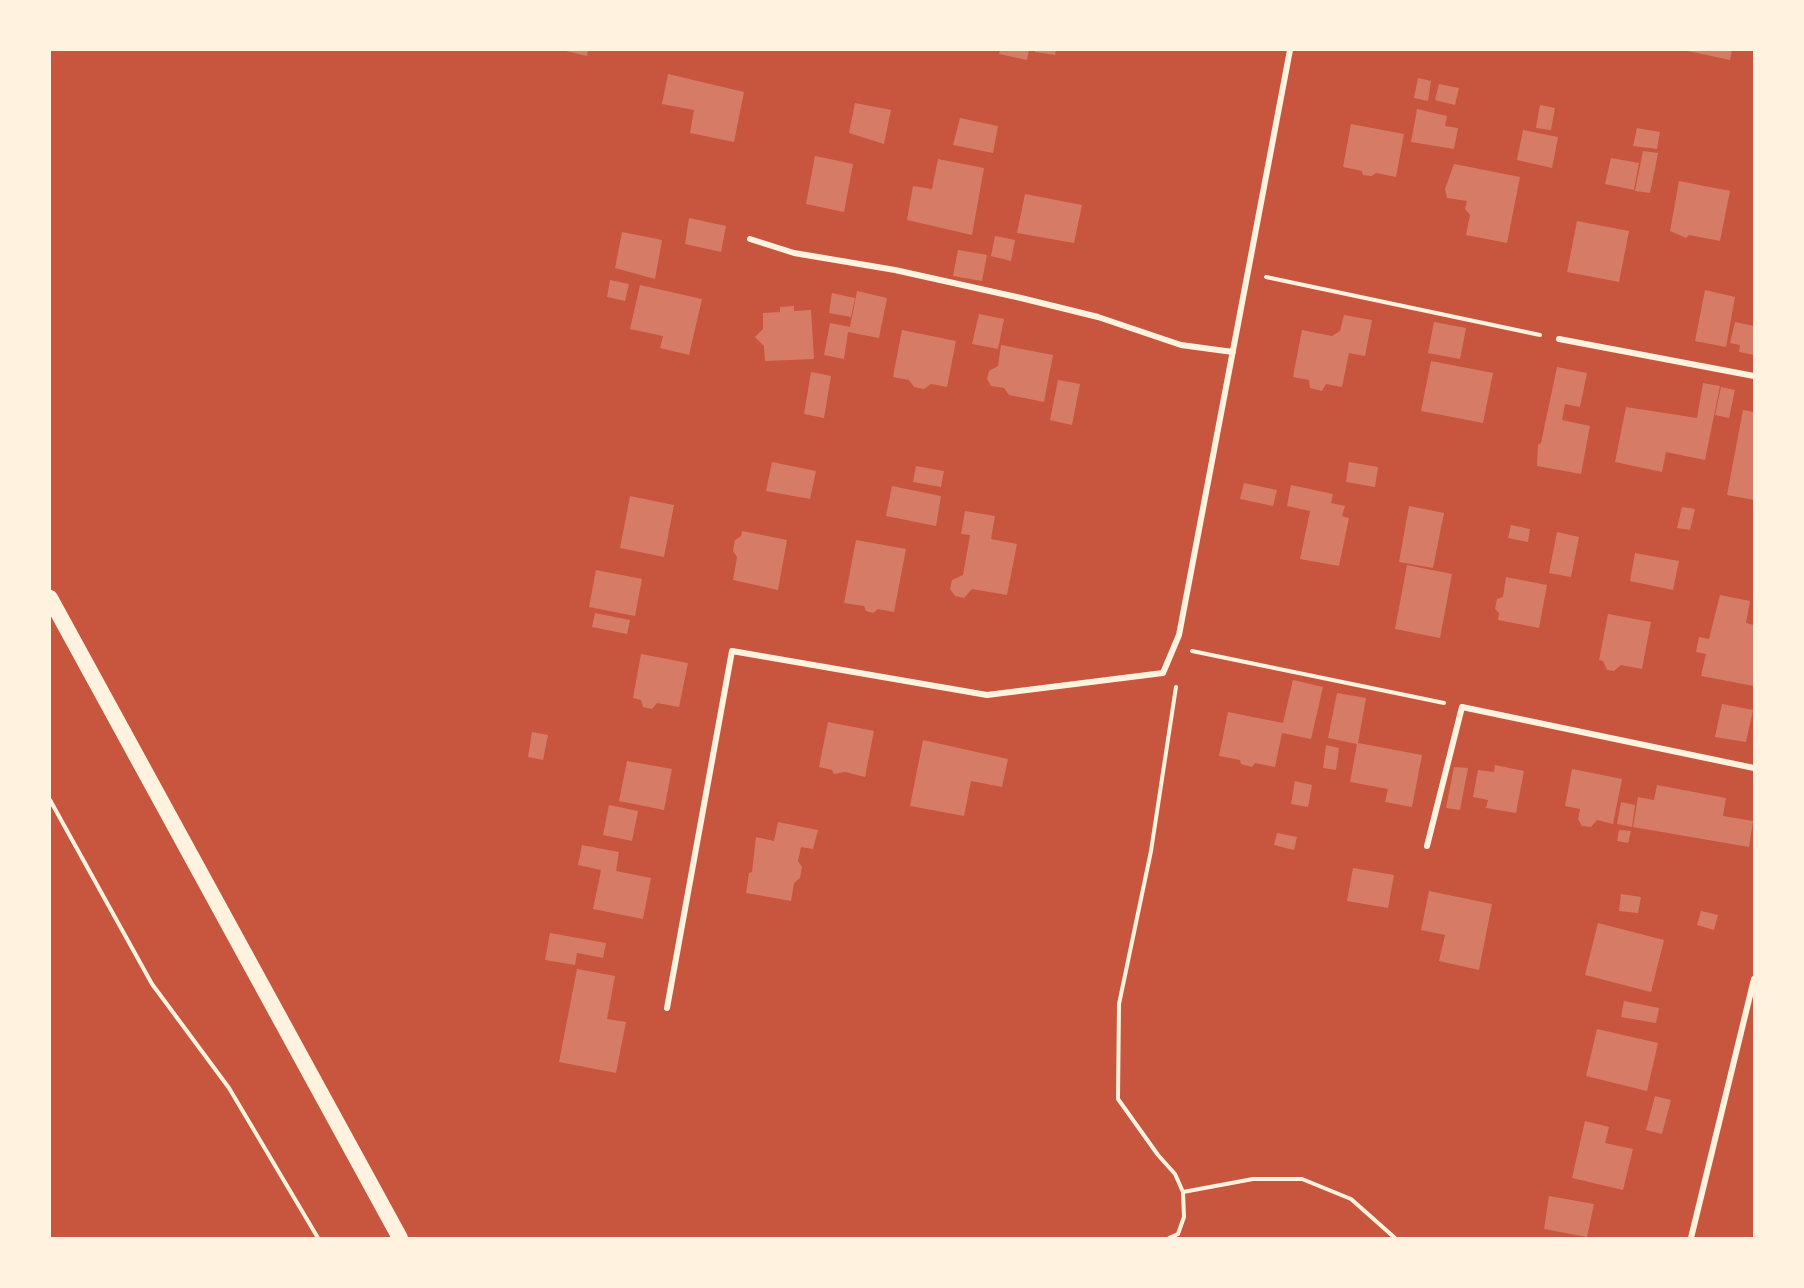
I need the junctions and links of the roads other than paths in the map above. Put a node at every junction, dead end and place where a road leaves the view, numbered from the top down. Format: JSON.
{"nodes":[{"id":1,"x":1290,"y":50,"type":"edge"},
{"id":2,"x":750,"y":239,"type":"dead end"},
{"id":3,"x":1559,"y":339,"type":"road end"},
{"id":4,"x":1233,"y":352,"type":"junction"},
{"id":5,"x":1755,"y":376,"type":"edge"},
{"id":6,"x":50,"y":598,"type":"edge"},
{"id":7,"x":1755,"y":768,"type":"edge"},
{"id":8,"x":1427,"y":846,"type":"dead end"},
{"id":9,"x":1755,"y":979,"type":"edge"},
{"id":10,"x":667,"y":1008,"type":"dead end"},
{"id":11,"x":400,"y":1239,"type":"edge"},
{"id":12,"x":1691,"y":1239,"type":"edge"}],
"edges":[{"from":1,"to":4,"type":"street"},
{"from":2,"to":4,"type":"street"},
{"from":3,"to":5,"type":"street"},
{"from":4,"to":10,"type":"street"},
{"from":6,"to":11,"type":"highway"},
{"from":7,"to":8,"type":"street"},
{"from":9,"to":12,"type":"street"}]}
